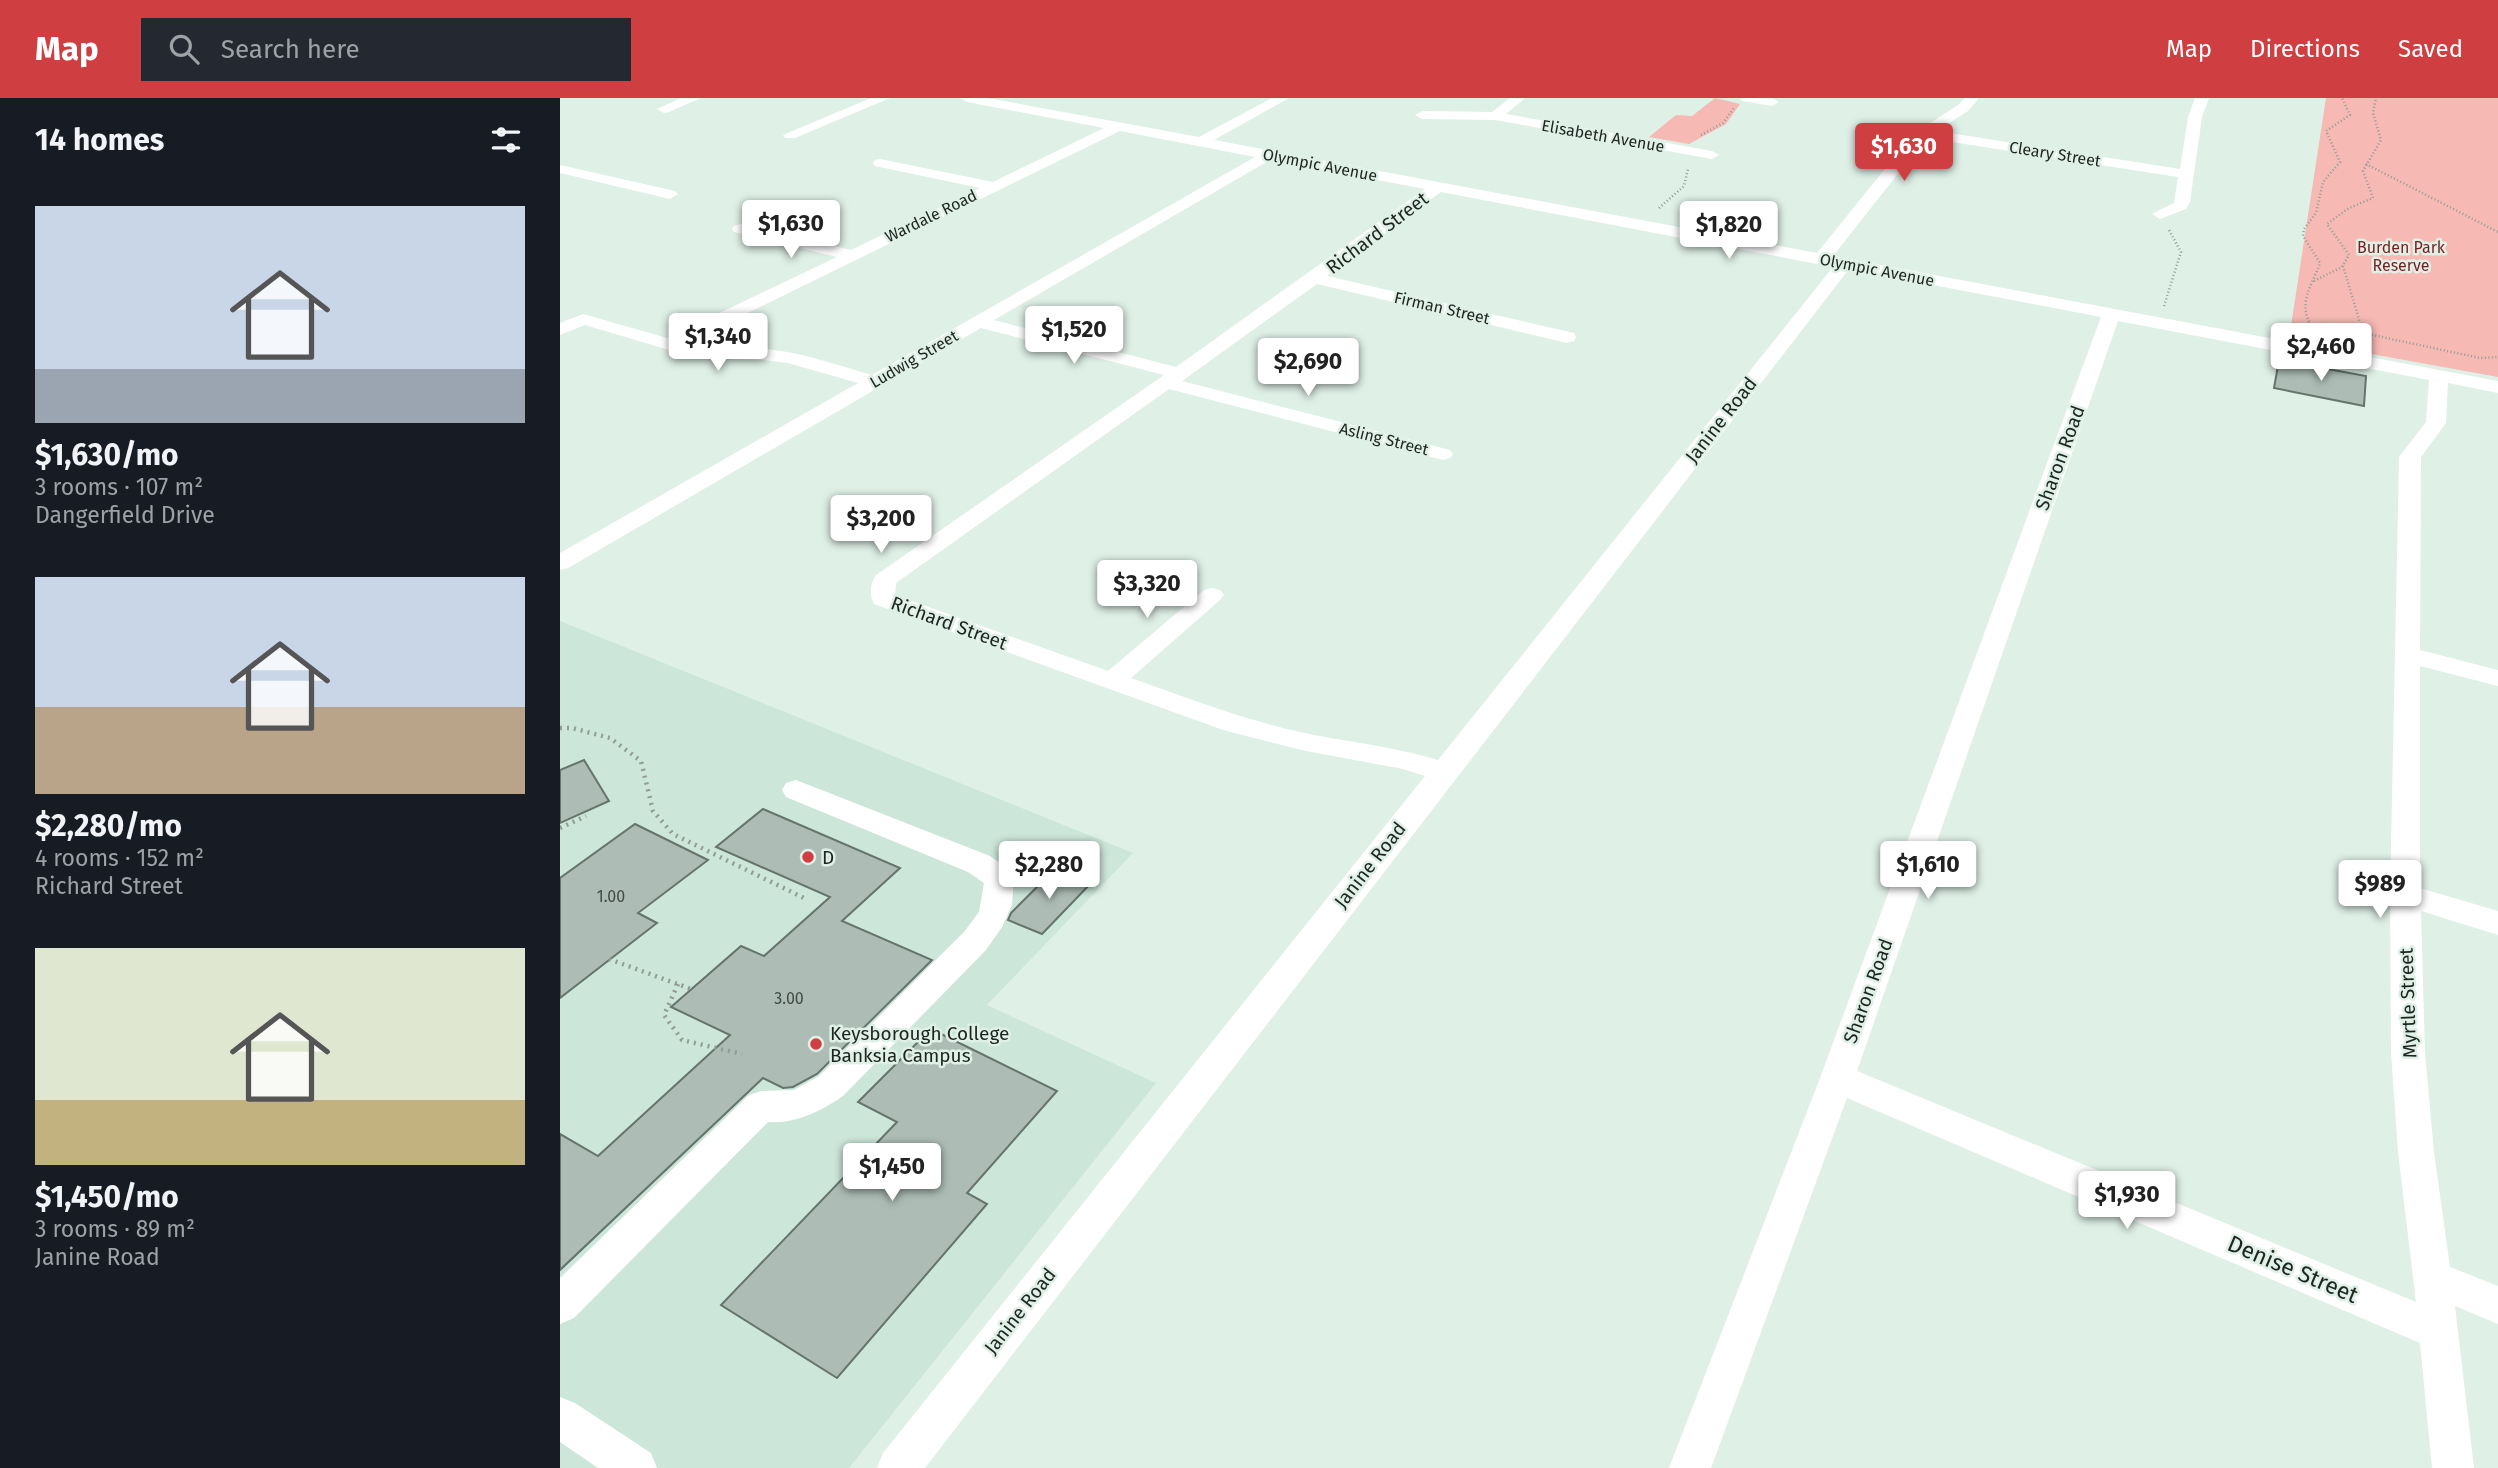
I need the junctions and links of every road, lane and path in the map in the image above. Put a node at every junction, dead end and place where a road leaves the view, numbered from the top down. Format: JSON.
{"nodes":[{"id":1,"x":694,"y":98,"type":"edge"},
{"id":2,"x":883,"y":98,"type":"edge"},
{"id":3,"x":967,"y":98,"type":"edge"},
{"id":4,"x":1282,"y":98,"type":"edge"},
{"id":5,"x":1518,"y":98,"type":"edge"},
{"id":6,"x":1747,"y":98,"type":"edge"},
{"id":7,"x":1972,"y":98,"type":"edge"},
{"id":8,"x":2202,"y":98,"type":"edge"},
{"id":9,"x":2342,"y":98,"type":"edge"},
{"id":10,"x":2376,"y":98,"type":"edge"},
{"id":11,"x":1772,"y":102,"type":"dead end"},
{"id":12,"x":1735,"y":106,"type":"dead end"},
{"id":13,"x":664,"y":109,"type":"dead end"},
{"id":14,"x":1422,"y":115,"type":"dead end"},
{"id":15,"x":1495,"y":116,"type":"junction"},
{"id":16,"x":1119,"y":127,"type":"junction"},
{"id":17,"x":1923,"y":133,"type":"junction"},
{"id":18,"x":790,"y":135,"type":"dead end"},
{"id":19,"x":1201,"y":142,"type":"junction"},
{"id":20,"x":1692,"y":151,"type":"junction"},
{"id":21,"x":1268,"y":155,"type":"junction"},
{"id":22,"x":1712,"y":155,"type":"dead end"},
{"id":23,"x":880,"y":163,"type":"dead end"},
{"id":24,"x":2366,"y":164,"type":"junction"},
{"id":25,"x":560,"y":169,"type":"edge"},
{"id":26,"x":2186,"y":174,"type":"junction"},
{"id":27,"x":992,"y":186,"type":"junction"},
{"id":28,"x":1438,"y":187,"type":"junction"},
{"id":29,"x":670,"y":194,"type":"dead end"},
{"id":30,"x":2160,"y":214,"type":"joint"},
{"id":31,"x":1641,"y":225,"type":"junction"},
{"id":32,"x":740,"y":229,"type":"dead end"},
{"id":33,"x":2498,"y":232,"type":"edge"},
{"id":34,"x":851,"y":255,"type":"junction"},
{"id":35,"x":1832,"y":262,"type":"junction"},
{"id":36,"x":2343,"y":265,"type":"junction"},
{"id":37,"x":1316,"y":279,"type":"junction"},
{"id":38,"x":2314,"y":281,"type":"junction"},
{"id":39,"x":2111,"y":315,"type":"junction"},
{"id":40,"x":980,"y":322,"type":"junction"},
{"id":41,"x":2158,"y":324,"type":"junction"},
{"id":42,"x":2321,"y":324,"type":"dead end"},
{"id":43,"x":2311,"y":325,"type":"dead end"},
{"id":44,"x":560,"y":330,"type":"edge"},
{"id":45,"x":2356,"y":331,"type":"junction"},
{"id":46,"x":1567,"y":337,"type":"dead end"},
{"id":47,"x":667,"y":345,"type":"junction"},
{"id":48,"x":2498,"y":358,"type":"edge"},
{"id":49,"x":2439,"y":376,"type":"junction"},
{"id":50,"x":1170,"y":377,"type":"junction"},
{"id":51,"x":875,"y":382,"type":"junction"},
{"id":52,"x":2498,"y":387,"type":"edge"},
{"id":53,"x":1443,"y":454,"type":"dead end"},
{"id":54,"x":560,"y":563,"type":"edge"},
{"id":55,"x":1212,"y":594,"type":"dead end"},
{"id":56,"x":2408,"y":655,"type":"junction"},
{"id":57,"x":2498,"y":678,"type":"edge"},
{"id":58,"x":1113,"y":680,"type":"junction"},
{"id":59,"x":560,"y":728,"type":"edge"},
{"id":60,"x":1443,"y":772,"type":"junction"},
{"id":61,"x":796,"y":790,"type":"dead end"},
{"id":62,"x":586,"y":816,"type":"dead end"},
{"id":63,"x":560,"y":828,"type":"edge"},
{"id":64,"x":2405,"y":895,"type":"junction"},
{"id":65,"x":804,"y":898,"type":"dead end"},
{"id":66,"x":2498,"y":923,"type":"edge"},
{"id":67,"x":609,"y":960,"type":"dead end"},
{"id":68,"x":678,"y":984,"type":"junction"},
{"id":69,"x":691,"y":989,"type":"dead end"},
{"id":70,"x":742,"y":1054,"type":"dead end"},
{"id":71,"x":1837,"y":1078,"type":"junction"},
{"id":72,"x":2432,"y":1278,"type":"junction"},
{"id":73,"x":560,"y":1305,"type":"edge"},
{"id":74,"x":2498,"y":1305,"type":"edge"},
{"id":75,"x":2440,"y":1331,"type":"junction"},
{"id":76,"x":560,"y":1418,"type":"edge"},
{"id":77,"x":636,"y":1468,"type":"edge"},
{"id":78,"x":898,"y":1468,"type":"edge"},
{"id":79,"x":1690,"y":1468,"type":"edge"},
{"id":80,"x":2453,"y":1468,"type":"edge"}],
"edges":[{"from":1,"to":13,"type":"street"},
{"from":2,"to":18,"type":"street"},
{"from":3,"to":16,"type":"street","name":"Olympic Avenue"},
{"from":4,"to":19,"type":"street"},
{"from":5,"to":15,"type":"street"},
{"from":6,"to":11,"type":"street"},
{"from":7,"to":17,"type":"street","name":"Janine Road"},
{"from":8,"to":26,"type":"street"},
{"from":9,"to":38,"type":"path"},
{"from":10,"to":24,"type":"path"},
{"from":12,"to":20,"type":"path"},
{"from":14,"to":15,"type":"street","name":"Elisabeth Avenue"},
{"from":15,"to":20,"type":"street","name":"Elisabeth Avenue"},
{"from":16,"to":19,"type":"street","name":"Olympic Avenue"},
{"from":16,"to":27,"type":"street","name":"Wardale Road"},
{"from":17,"to":26,"type":"street","name":"Cleary Street"},
{"from":17,"to":35,"type":"street","name":"Janine Road"},
{"from":19,"to":21,"type":"street","name":"Olympic Avenue"},
{"from":20,"to":22,"type":"street","name":"Elisabeth Avenue"},
{"from":20,"to":31,"type":"path"},
{"from":21,"to":28,"type":"street","name":"Olympic Avenue"},
{"from":21,"to":40,"type":"street","name":"Ludwig Street"},
{"from":23,"to":27,"type":"street"},
{"from":24,"to":33,"type":"path"},
{"from":24,"to":36,"type":"path"},
{"from":25,"to":29,"type":"street"},
{"from":26,"to":30,"type":"street"},
{"from":27,"to":34,"type":"street","name":"Wardale Road"},
{"from":28,"to":31,"type":"street","name":"Olympic Avenue"},
{"from":28,"to":37,"type":"street","name":"Richard Street"},
{"from":30,"to":41,"type":"path"},
{"from":31,"to":35,"type":"street","name":"Olympic Avenue"},
{"from":32,"to":34,"type":"street"},
{"from":34,"to":47,"type":"street","name":"Wardale Road"},
{"from":35,"to":39,"type":"street","name":"Olympic Avenue"},
{"from":35,"to":60,"type":"street","name":"Janine Road"},
{"from":36,"to":38,"type":"path"},
{"from":36,"to":45,"type":"path"},
{"from":37,"to":46,"type":"street","name":"Firman Street"},
{"from":37,"to":50,"type":"street","name":"Richard Street"},
{"from":38,"to":43,"type":"path"},
{"from":39,"to":41,"type":"street","name":"Olympic Avenue"},
{"from":39,"to":71,"type":"street","name":"Sharon Road"},
{"from":40,"to":50,"type":"street","name":"Asling Street"},
{"from":40,"to":51,"type":"street","name":"Ludwig Street"},
{"from":41,"to":49,"type":"street","name":"Olympic Avenue"},
{"from":42,"to":45,"type":"path"},
{"from":44,"to":47,"type":"street"},
{"from":45,"to":48,"type":"path"},
{"from":47,"to":51,"type":"street"},
{"from":49,"to":52,"type":"street","name":"Olympic Avenue"},
{"from":49,"to":56,"type":"street","name":"Myrtle Street"},
{"from":50,"to":53,"type":"street","name":"Asling Street"},
{"from":50,"to":58,"type":"street","name":"Richard Street"},
{"from":51,"to":54,"type":"street","name":"Ludwig Street"},
{"from":55,"to":58,"type":"street"},
{"from":56,"to":57,"type":"street"},
{"from":56,"to":64,"type":"street","name":"Myrtle Street"},
{"from":58,"to":60,"type":"street","name":"Richard Street"},
{"from":59,"to":65,"type":"path"},
{"from":60,"to":78,"type":"street","name":"Janine Road"},
{"from":61,"to":73,"type":"street"},
{"from":62,"to":63,"type":"path"},
{"from":64,"to":66,"type":"street"},
{"from":64,"to":72,"type":"street","name":"Myrtle Street"},
{"from":67,"to":68,"type":"path"},
{"from":68,"to":69,"type":"path"},
{"from":68,"to":70,"type":"path"},
{"from":71,"to":75,"type":"street","name":"Denise Street"},
{"from":71,"to":79,"type":"street","name":"Sharon Road"},
{"from":72,"to":74,"type":"street"},
{"from":72,"to":75,"type":"street","name":"Myrtle Street"},
{"from":75,"to":80,"type":"street","name":"Myrtle Street"},
{"from":76,"to":77,"type":"street"}]}
